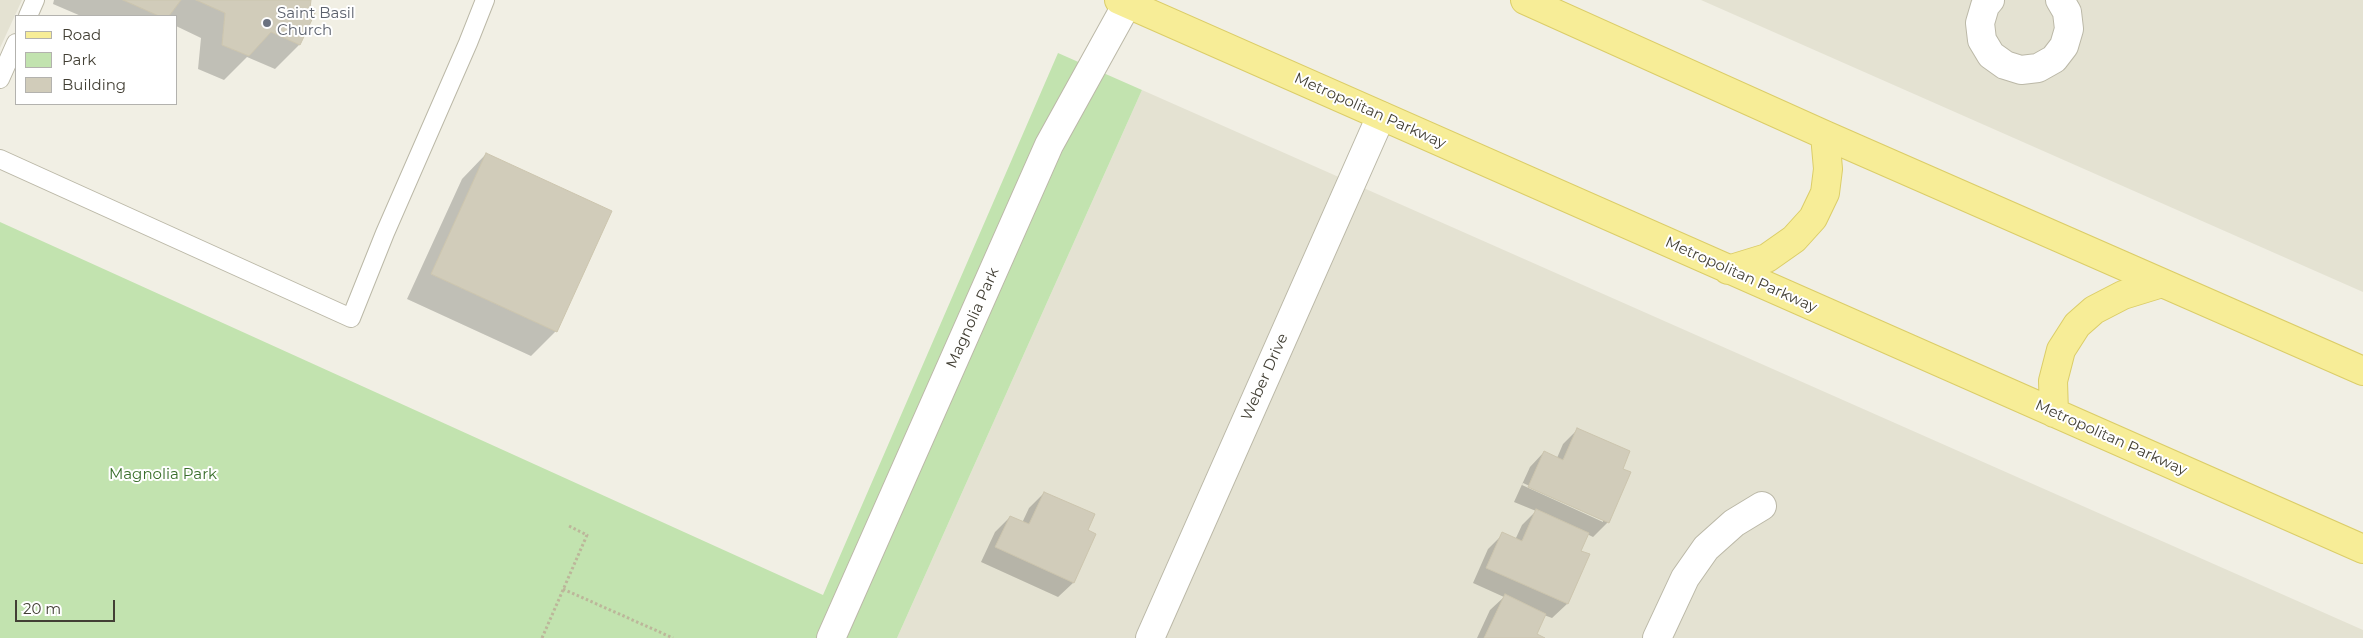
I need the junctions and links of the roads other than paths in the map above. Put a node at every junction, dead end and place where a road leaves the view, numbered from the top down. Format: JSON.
{"nodes":[{"id":1,"x":35,"y":0,"type":"edge"},
{"id":2,"x":485,"y":0,"type":"edge"},
{"id":3,"x":1525,"y":0,"type":"edge"},
{"id":4,"x":1990,"y":0,"type":"edge"},
{"id":5,"x":2060,"y":0,"type":"edge"},
{"id":6,"x":1123,"y":2,"type":"edge"},
{"id":7,"x":28,"y":15,"type":"edge"},
{"id":8,"x":15,"y":45,"type":"edge"},
{"id":9,"x":0,"y":79,"type":"edge"},
{"id":10,"x":1381,"y":116,"type":"junction"},
{"id":11,"x":1826,"y":135,"type":"junction"},
{"id":12,"x":0,"y":159,"type":"edge"},
{"id":13,"x":1728,"y":270,"type":"junction"},
{"id":14,"x":2162,"y":283,"type":"junction"},
{"id":15,"x":2363,"y":371,"type":"edge"},
{"id":16,"x":2054,"y":413,"type":"junction"},
{"id":17,"x":1762,"y":506,"type":"dead end"},
{"id":18,"x":2363,"y":548,"type":"edge"},
{"id":19,"x":831,"y":638,"type":"edge"},
{"id":20,"x":1150,"y":638,"type":"edge"},
{"id":21,"x":1657,"y":638,"type":"edge"}],
"edges":[{"from":1,"to":7,"type":"lane"},
{"from":2,"to":12,"type":"lane"},
{"from":3,"to":11,"type":"main road"},
{"from":4,"to":5,"type":"street"},
{"from":6,"to":10,"type":"main road","name":"Metropolitan Parkway"},
{"from":6,"to":19,"type":"street","name":"Magnolia Park"},
{"from":8,"to":9,"type":"lane"},
{"from":10,"to":13,"type":"main road","name":"Metropolitan Parkway"},
{"from":10,"to":20,"type":"street","name":"Weber Drive"},
{"from":11,"to":13,"type":"main road"},
{"from":11,"to":14,"type":"main road"},
{"from":13,"to":16,"type":"main road","name":"Metropolitan Parkway"},
{"from":14,"to":15,"type":"main road"},
{"from":14,"to":16,"type":"main road"},
{"from":16,"to":18,"type":"main road","name":"Metropolitan Parkway"},
{"from":17,"to":21,"type":"street"}]}
